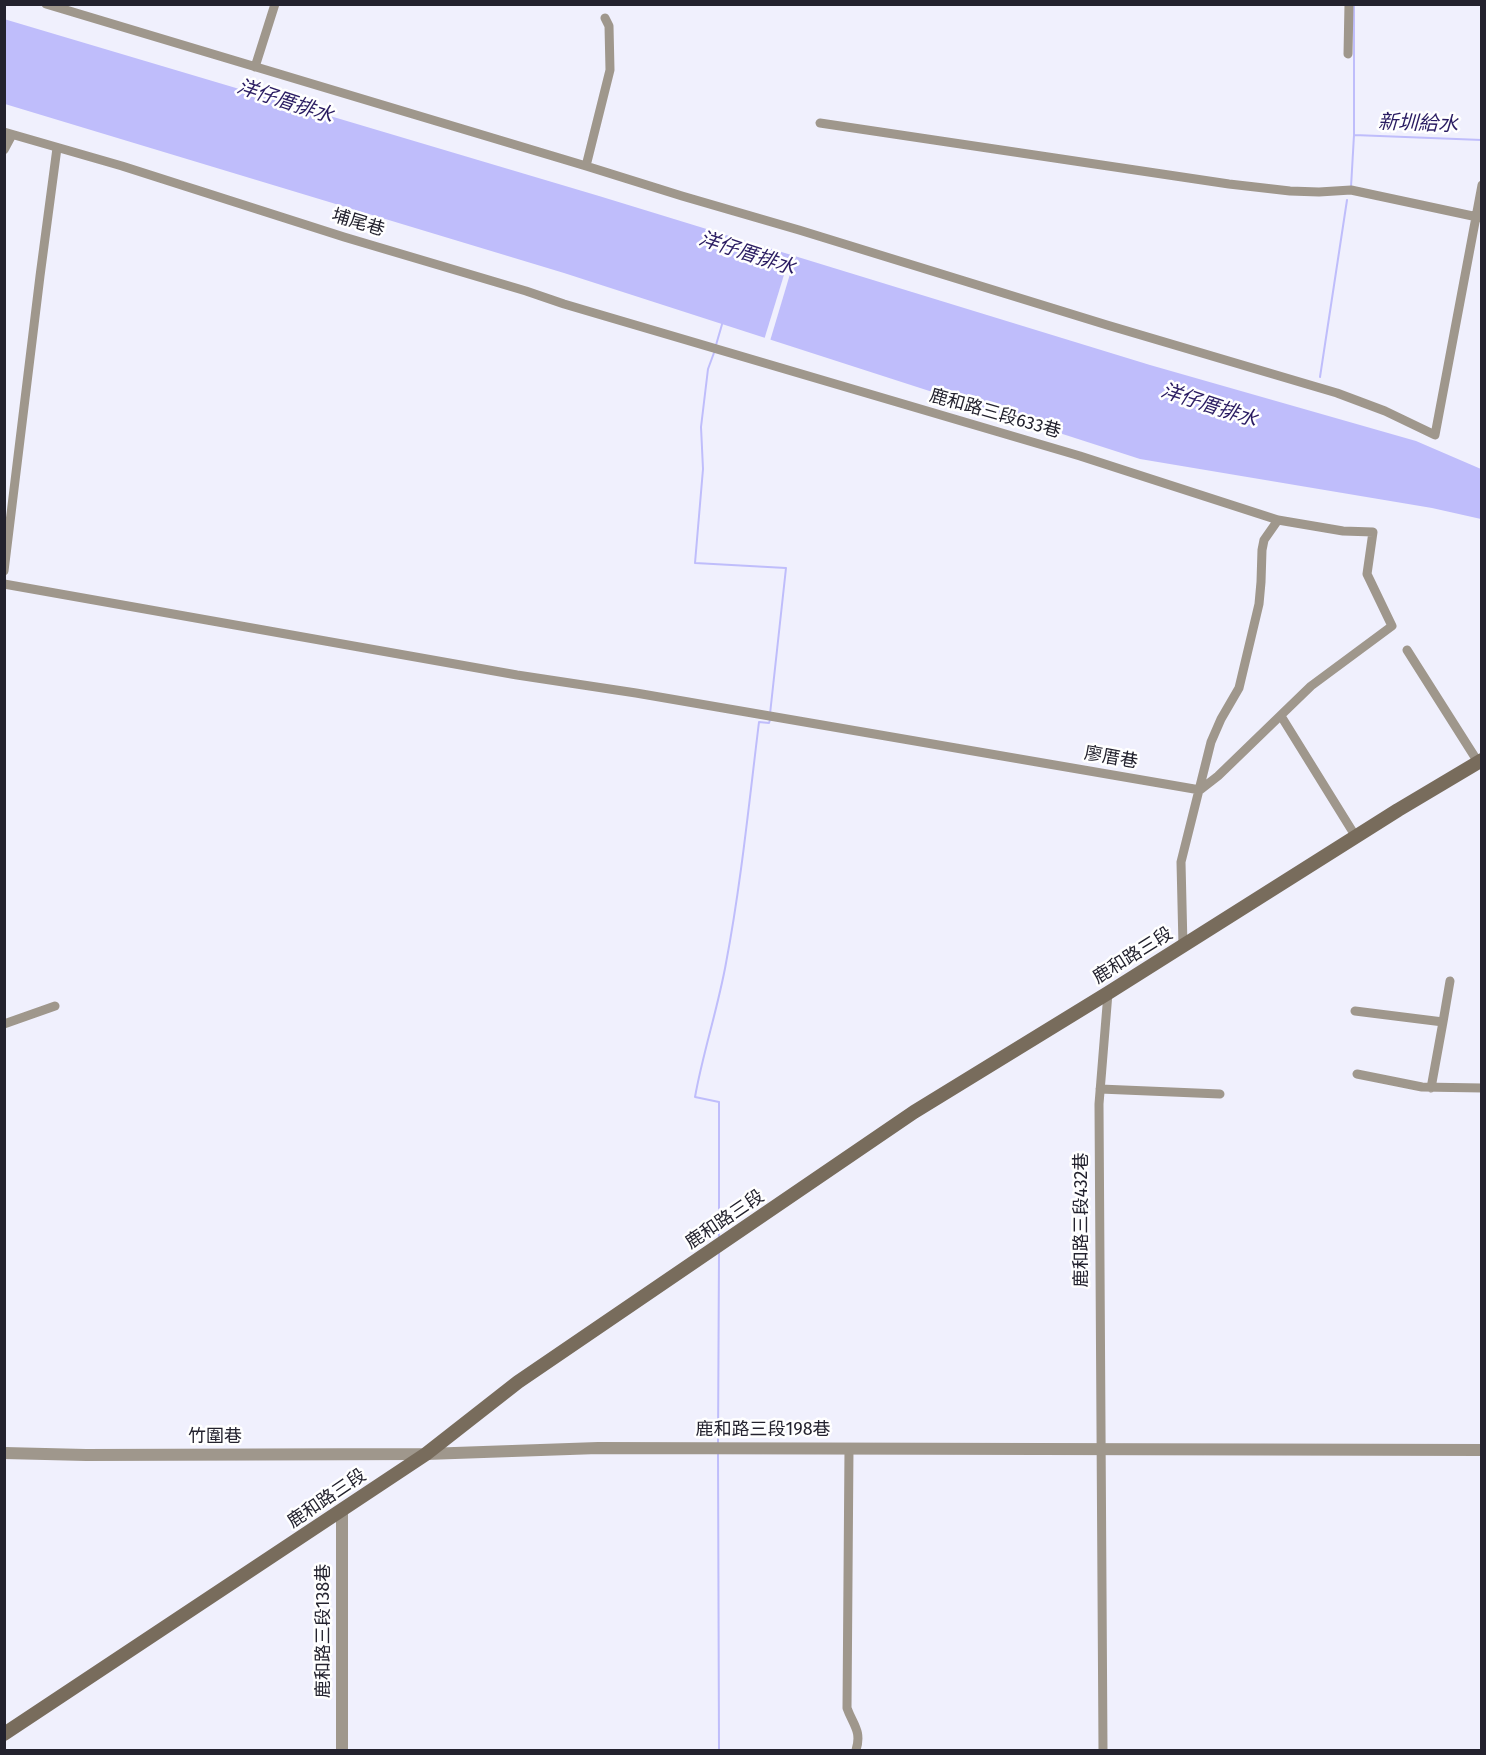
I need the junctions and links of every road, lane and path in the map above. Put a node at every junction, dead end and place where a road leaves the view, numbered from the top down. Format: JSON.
{"nodes":[{"id":1,"x":46,"y":4,"type":"edge"},
{"id":2,"x":274,"y":4,"type":"edge"},
{"id":3,"x":1349,"y":4,"type":"edge"},
{"id":4,"x":604,"y":18,"type":"dead end"},
{"id":5,"x":1348,"y":54,"type":"dead end"},
{"id":6,"x":255,"y":67,"type":"junction"},
{"id":7,"x":820,"y":123,"type":"dead end"},
{"id":8,"x":8,"y":134,"type":"edge"},
{"id":9,"x":57,"y":148,"type":"junction"},
{"id":10,"x":4,"y":150,"type":"edge"},
{"id":11,"x":586,"y":166,"type":"junction"},
{"id":12,"x":1482,"y":185,"type":"edge"},
{"id":13,"x":1479,"y":218,"type":"edge"},
{"id":14,"x":702,"y":344,"type":"joint"},
{"id":15,"x":1278,"y":520,"type":"junction"},
{"id":16,"x":4,"y":571,"type":"edge"},
{"id":17,"x":4,"y":584,"type":"edge"},
{"id":18,"x":1407,"y":650,"type":"dead end"},
{"id":19,"x":1281,"y":716,"type":"junction"},
{"id":20,"x":1480,"y":761,"type":"edge"},
{"id":21,"x":1200,"y":790,"type":"junction"},
{"id":22,"x":1356,"y":837,"type":"junction"},
{"id":23,"x":1184,"y":946,"type":"junction"},
{"id":24,"x":1450,"y":981,"type":"dead end"},
{"id":25,"x":1108,"y":993,"type":"junction"},
{"id":26,"x":55,"y":1006,"type":"dead end"},
{"id":27,"x":1355,"y":1011,"type":"dead end"},
{"id":28,"x":1443,"y":1022,"type":"junction"},
{"id":29,"x":4,"y":1024,"type":"edge"},
{"id":30,"x":1357,"y":1074,"type":"dead end"},
{"id":31,"x":1431,"y":1088,"type":"junction"},
{"id":32,"x":1482,"y":1088,"type":"edge"},
{"id":33,"x":1100,"y":1089,"type":"junction"},
{"id":34,"x":1220,"y":1094,"type":"dead end"},
{"id":35,"x":849,"y":1448,"type":"junction"},
{"id":36,"x":1101,"y":1448,"type":"junction"},
{"id":37,"x":1482,"y":1450,"type":"edge"},
{"id":38,"x":4,"y":1453,"type":"edge"},
{"id":39,"x":426,"y":1454,"type":"junction"},
{"id":40,"x":342,"y":1511,"type":"junction"},
{"id":41,"x":4,"y":1734,"type":"edge"},
{"id":42,"x":342,"y":1750,"type":"edge"},
{"id":43,"x":856,"y":1750,"type":"edge"},
{"id":44,"x":1103,"y":1750,"type":"edge"}],
"edges":[{"from":1,"to":6,"type":"street"},
{"from":2,"to":6,"type":"street"},
{"from":3,"to":5,"type":"street"},
{"from":4,"to":11,"type":"street"},
{"from":6,"to":11,"type":"street"},
{"from":7,"to":13,"type":"street"},
{"from":8,"to":9,"type":"street","name":"埔尾巷"},
{"from":8,"to":10,"type":"street"},
{"from":9,"to":14,"type":"street","name":"埔尾巷"},
{"from":9,"to":16,"type":"street"},
{"from":11,"to":13,"type":"street"},
{"from":12,"to":13,"type":"street"},
{"from":14,"to":15,"type":"street","name":"鹿和路三段633巷"},
{"from":15,"to":19,"type":"street","name":"鹿和路三段633巷"},
{"from":15,"to":21,"type":"street"},
{"from":17,"to":21,"type":"street","name":"廖厝巷"},
{"from":18,"to":20,"type":"street"},
{"from":19,"to":21,"type":"street"},
{"from":19,"to":22,"type":"street"},
{"from":20,"to":22,"type":"main road","name":"鹿和路三段"},
{"from":21,"to":23,"type":"street"},
{"from":22,"to":23,"type":"main road","name":"鹿和路三段"},
{"from":23,"to":25,"type":"main road","name":"鹿和路三段"},
{"from":24,"to":28,"type":"street"},
{"from":25,"to":33,"type":"street","name":"鹿和路三段432巷"},
{"from":25,"to":39,"type":"main road","name":"鹿和路三段"},
{"from":26,"to":29,"type":"street"},
{"from":27,"to":28,"type":"street"},
{"from":28,"to":31,"type":"street"},
{"from":30,"to":31,"type":"street"},
{"from":31,"to":32,"type":"street"},
{"from":33,"to":34,"type":"street"},
{"from":33,"to":36,"type":"street","name":"鹿和路三段432巷"},
{"from":35,"to":36,"type":"street","name":"鹿和路三段198巷"},
{"from":35,"to":39,"type":"street","name":"鹿和路三段198巷"},
{"from":35,"to":43,"type":"street"},
{"from":36,"to":37,"type":"street"},
{"from":36,"to":44,"type":"street","name":"鹿和路三段432巷"},
{"from":38,"to":39,"type":"street","name":"竹圍巷"},
{"from":39,"to":40,"type":"main road","name":"鹿和路三段"},
{"from":40,"to":41,"type":"main road","name":"鹿和路三段"},
{"from":40,"to":42,"type":"street","name":"鹿和路三段138巷"}]}
